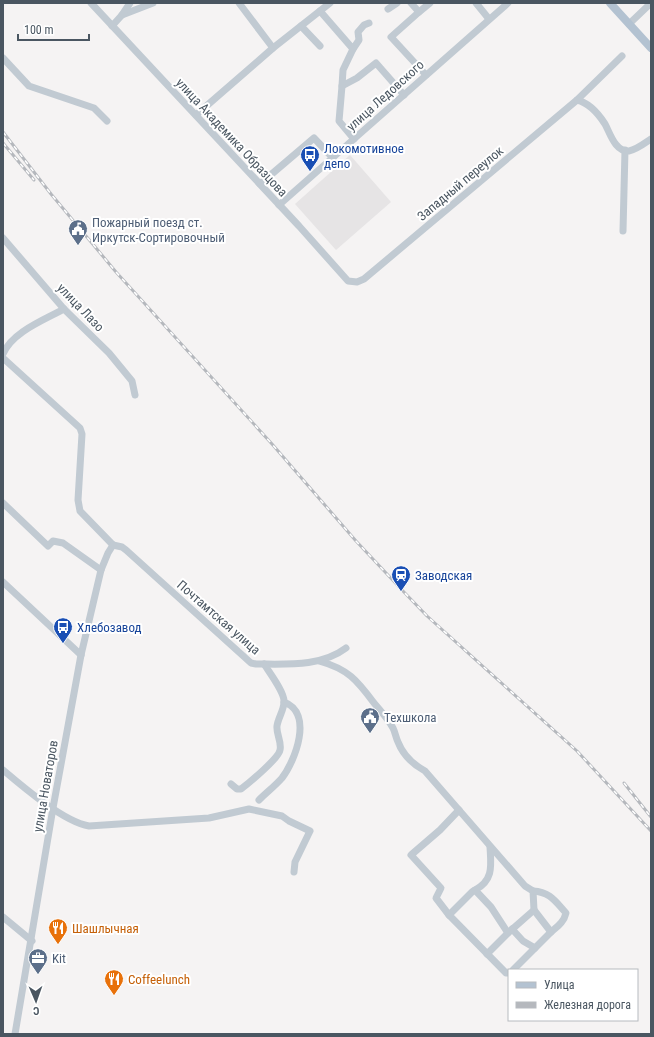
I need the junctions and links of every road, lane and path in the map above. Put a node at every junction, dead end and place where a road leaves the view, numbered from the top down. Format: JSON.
{"nodes":[{"id":1,"x":91,"y":3,"type":"edge"},
{"id":2,"x":130,"y":3,"type":"edge"},
{"id":3,"x":153,"y":3,"type":"edge"},
{"id":4,"x":239,"y":3,"type":"edge"},
{"id":5,"x":330,"y":3,"type":"edge"},
{"id":6,"x":397,"y":3,"type":"edge"},
{"id":7,"x":411,"y":3,"type":"edge"},
{"id":8,"x":430,"y":3,"type":"edge"},
{"id":9,"x":476,"y":3,"type":"edge"},
{"id":10,"x":508,"y":3,"type":"edge"},
{"id":11,"x":610,"y":3,"type":"edge"},
{"id":12,"x":651,"y":4,"type":"edge"},
{"id":13,"x":388,"y":9,"type":"dead end"},
{"id":14,"x":320,"y":11,"type":"junction"},
{"id":15,"x":419,"y":12,"type":"junction"},
{"id":16,"x":122,"y":15,"type":"junction"},
{"id":17,"x":489,"y":19,"type":"junction"},
{"id":18,"x":369,"y":23,"type":"dead end"},
{"id":19,"x":629,"y":24,"type":"junction"},
{"id":20,"x":112,"y":26,"type":"junction"},
{"id":21,"x":301,"y":26,"type":"junction"},
{"id":22,"x":320,"y":46,"type":"dead end"},
{"id":23,"x":273,"y":48,"type":"junction"},
{"id":24,"x":651,"y":48,"type":"edge"},
{"id":25,"x":353,"y":49,"type":"junction"},
{"id":26,"x":622,"y":56,"type":"dead end"},
{"id":27,"x":3,"y":58,"type":"edge"},
{"id":28,"x":426,"y":75,"type":"junction"},
{"id":29,"x":342,"y":86,"type":"junction"},
{"id":30,"x":404,"y":95,"type":"junction"},
{"id":31,"x":577,"y":100,"type":"junction"},
{"id":32,"x":196,"y":115,"type":"junction"},
{"id":33,"x":107,"y":121,"type":"dead end"},
{"id":34,"x":354,"y":139,"type":"junction"},
{"id":35,"x":651,"y":139,"type":"edge"},
{"id":36,"x":625,"y":150,"type":"junction"},
{"id":37,"x":333,"y":158,"type":"junction"},
{"id":38,"x":260,"y":184,"type":"junction"},
{"id":39,"x":279,"y":205,"type":"junction"},
{"id":40,"x":623,"y":231,"type":"dead end"},
{"id":41,"x":3,"y":238,"type":"edge"},
{"id":42,"x":357,"y":282,"type":"joint"},
{"id":43,"x":64,"y":309,"type":"junction"},
{"id":44,"x":3,"y":354,"type":"edge"},
{"id":45,"x":3,"y":358,"type":"edge"},
{"id":46,"x":135,"y":395,"type":"dead end"},
{"id":47,"x":3,"y":503,"type":"edge"},
{"id":48,"x":113,"y":545,"type":"junction"},
{"id":49,"x":101,"y":570,"type":"junction"},
{"id":50,"x":3,"y":582,"type":"edge"},
{"id":51,"x":346,"y":648,"type":"dead end"},
{"id":52,"x":81,"y":655,"type":"junction"},
{"id":53,"x":319,"y":661,"type":"junction"},
{"id":54,"x":264,"y":664,"type":"junction"},
{"id":55,"x":284,"y":702,"type":"junction"},
{"id":56,"x":3,"y":770,"type":"edge"},
{"id":57,"x":231,"y":784,"type":"dead end"},
{"id":58,"x":259,"y":800,"type":"dead end"},
{"id":59,"x":53,"y":808,"type":"junction"},
{"id":60,"x":459,"y":810,"type":"junction"},
{"id":61,"x":490,"y":847,"type":"junction"},
{"id":62,"x":294,"y":872,"type":"dead end"},
{"id":63,"x":475,"y":890,"type":"junction"},
{"id":64,"x":533,"y":891,"type":"junction"},
{"id":65,"x":534,"y":910,"type":"junction"},
{"id":66,"x":3,"y":916,"type":"edge"},
{"id":67,"x":449,"y":916,"type":"junction"},
{"id":68,"x":510,"y":931,"type":"junction"},
{"id":69,"x":551,"y":932,"type":"junction"},
{"id":70,"x":32,"y":941,"type":"junction"},
{"id":71,"x":535,"y":948,"type":"junction"},
{"id":72,"x":487,"y":954,"type":"junction"},
{"id":73,"x":514,"y":969,"type":"edge"},
{"id":74,"x":508,"y":973,"type":"edge"},
{"id":75,"x":16,"y":1034,"type":"edge"}],
"edges":[{"from":1,"to":20,"type":"street","name":"улица Академика Образцова"},
{"from":2,"to":16,"type":"street"},
{"from":3,"to":16,"type":"street"},
{"from":4,"to":23,"type":"street"},
{"from":5,"to":14,"type":"street"},
{"from":6,"to":13,"type":"street"},
{"from":7,"to":15,"type":"street"},
{"from":8,"to":15,"type":"street"},
{"from":9,"to":17,"type":"street"},
{"from":10,"to":17,"type":"street","name":"улица Ледовского"},
{"from":11,"to":19,"type":"main road"},
{"from":12,"to":19,"type":"street"},
{"from":14,"to":21,"type":"street"},
{"from":14,"to":25,"type":"street"},
{"from":15,"to":28,"type":"street"},
{"from":16,"to":20,"type":"street"},
{"from":17,"to":28,"type":"street","name":"улица Ледовского"},
{"from":18,"to":25,"type":"street"},
{"from":19,"to":24,"type":"main road"},
{"from":20,"to":32,"type":"street","name":"улица Академика Образцова"},
{"from":21,"to":22,"type":"street"},
{"from":21,"to":23,"type":"street"},
{"from":23,"to":32,"type":"street"},
{"from":25,"to":29,"type":"street"},
{"from":26,"to":31,"type":"street","name":"Западный переулок"},
{"from":27,"to":33,"type":"street"},
{"from":28,"to":30,"type":"street","name":"улица Ледовского"},
{"from":29,"to":30,"type":"street"},
{"from":29,"to":34,"type":"street"},
{"from":30,"to":34,"type":"street","name":"улица Ледовского"},
{"from":31,"to":36,"type":"street"},
{"from":31,"to":42,"type":"street","name":"Западный переулок"},
{"from":32,"to":38,"type":"street","name":"улица Академика Образцова"},
{"from":34,"to":37,"type":"street","name":"улица Ледовского"},
{"from":35,"to":36,"type":"street"},
{"from":36,"to":40,"type":"street"},
{"from":37,"to":38,"type":"street"},
{"from":37,"to":39,"type":"street","name":"улица Ледовского"},
{"from":38,"to":39,"type":"street","name":"улица Академика Образцова"},
{"from":39,"to":42,"type":"street","name":"улица Академика Образцова"},
{"from":41,"to":43,"type":"street","name":"улица Лазо"},
{"from":43,"to":44,"type":"street"},
{"from":43,"to":46,"type":"street","name":"улица Лазо"},
{"from":45,"to":48,"type":"street","name":"Почтамтская улица"},
{"from":47,"to":49,"type":"street"},
{"from":48,"to":49,"type":"street","name":"улица Новаторов"},
{"from":48,"to":54,"type":"street","name":"Почтамтская улица"},
{"from":49,"to":52,"type":"street","name":"улица Новаторов"},
{"from":50,"to":52,"type":"street"},
{"from":51,"to":53,"type":"street","name":"Почтамтская улица"},
{"from":52,"to":59,"type":"street","name":"улица Новаторов"},
{"from":53,"to":54,"type":"street","name":"Почтамтская улица"},
{"from":53,"to":60,"type":"street"},
{"from":54,"to":55,"type":"street"},
{"from":55,"to":57,"type":"street"},
{"from":55,"to":58,"type":"street"},
{"from":56,"to":59,"type":"street"},
{"from":59,"to":62,"type":"street"},
{"from":59,"to":70,"type":"street","name":"улица Новаторов"},
{"from":60,"to":61,"type":"street"},
{"from":60,"to":67,"type":"street"},
{"from":61,"to":63,"type":"street"},
{"from":61,"to":64,"type":"street"},
{"from":63,"to":67,"type":"street"},
{"from":63,"to":68,"type":"street"},
{"from":64,"to":65,"type":"street"},
{"from":64,"to":69,"type":"street"},
{"from":65,"to":68,"type":"street"},
{"from":65,"to":69,"type":"street"},
{"from":66,"to":70,"type":"street"},
{"from":67,"to":72,"type":"street"},
{"from":68,"to":71,"type":"street"},
{"from":68,"to":72,"type":"street"},
{"from":69,"to":71,"type":"street"},
{"from":70,"to":75,"type":"street","name":"улица Новаторов"},
{"from":71,"to":73,"type":"street"},
{"from":72,"to":74,"type":"street"}]}
